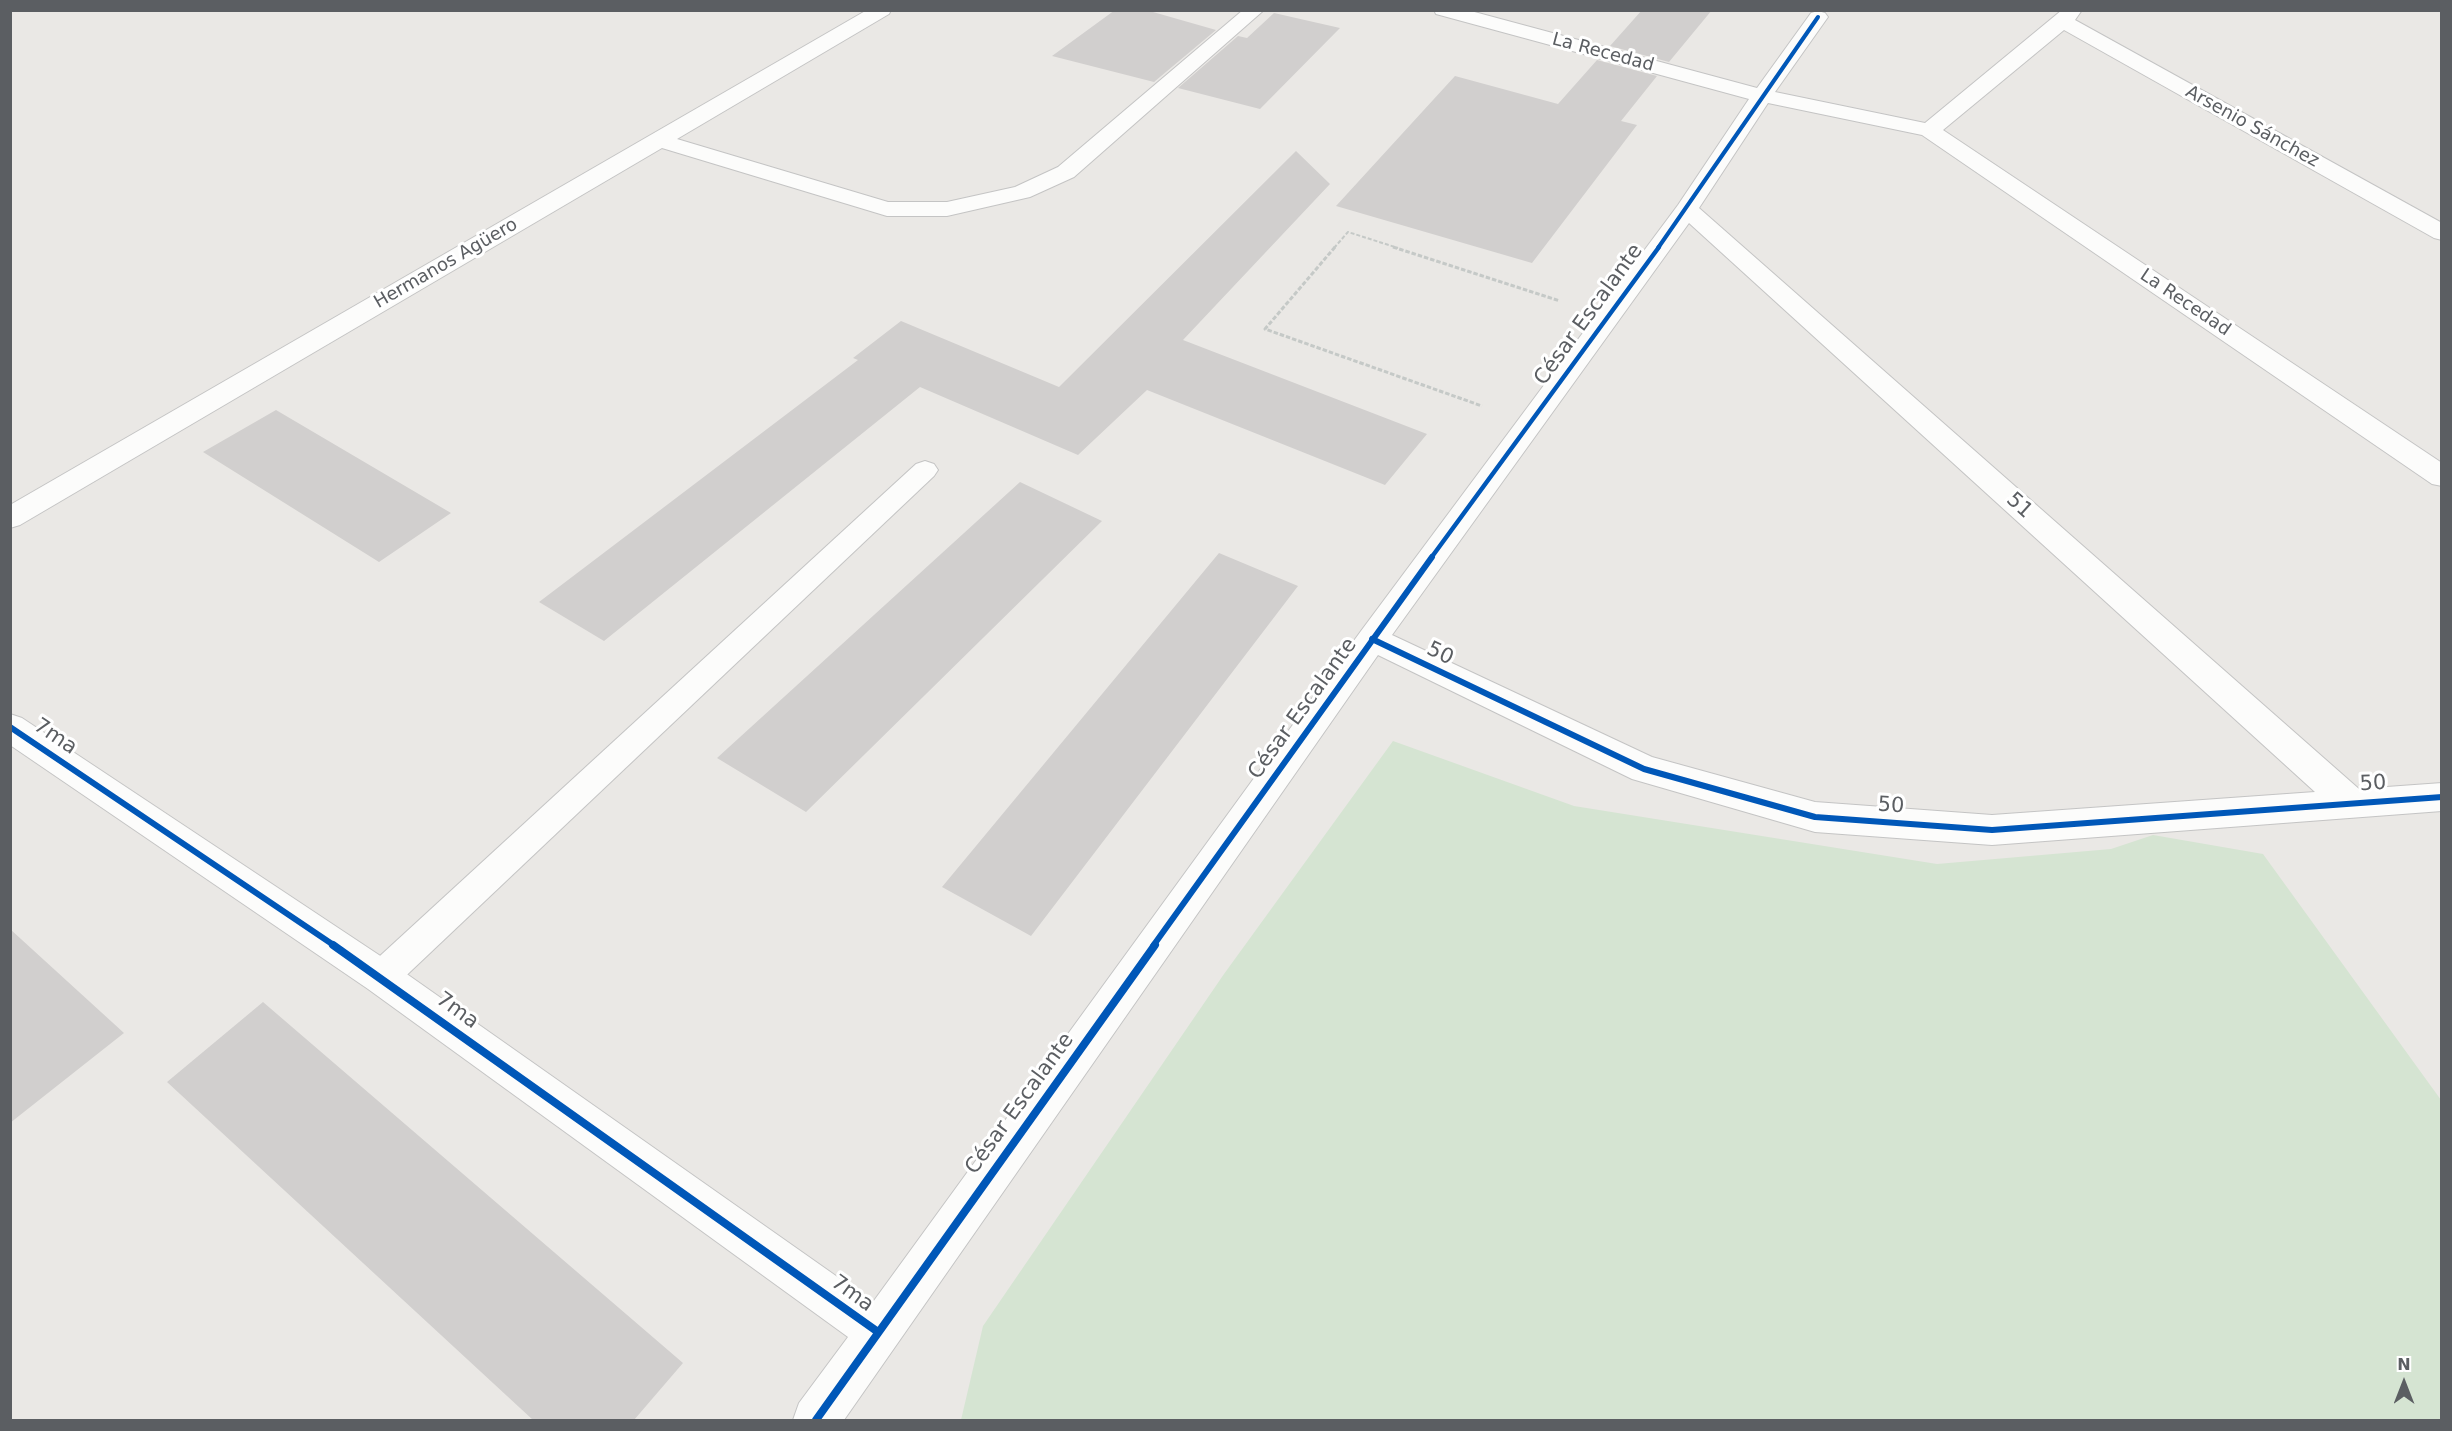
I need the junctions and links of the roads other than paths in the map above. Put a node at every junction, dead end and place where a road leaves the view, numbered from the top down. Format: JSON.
{"nodes":[{"id":1,"x":882,"y":10,"type":"edge"},
{"id":2,"x":1255,"y":10,"type":"edge"},
{"id":3,"x":1443,"y":10,"type":"edge"},
{"id":4,"x":2068,"y":16,"type":"edge"},
{"id":5,"x":1818,"y":17,"type":"dead end"},
{"id":6,"x":1762,"y":96,"type":"junction"},
{"id":7,"x":1929,"y":130,"type":"junction"},
{"id":8,"x":659,"y":140,"type":"junction"},
{"id":9,"x":1687,"y":209,"type":"junction"},
{"id":10,"x":2442,"y":232,"type":"edge"},
{"id":11,"x":926,"y":470,"type":"dead end"},
{"id":12,"x":2442,"y":477,"type":"edge"},
{"id":13,"x":10,"y":518,"type":"edge"},
{"id":14,"x":1372,"y":639,"type":"junction"},
{"id":15,"x":10,"y":727,"type":"edge"},
{"id":16,"x":2442,"y":797,"type":"edge"},
{"id":17,"x":2350,"y":802,"type":"junction"},
{"id":18,"x":381,"y":977,"type":"junction"},
{"id":19,"x":878,"y":1332,"type":"junction"},
{"id":20,"x":816,"y":1420,"type":"edge"}],
"edges":[{"from":1,"to":8,"type":"street","name":"Hermanos Agüero"},
{"from":2,"to":8,"type":"street"},
{"from":3,"to":6,"type":"street","name":"La Recedad"},
{"from":4,"to":7,"type":"street"},
{"from":4,"to":10,"type":"street","name":"Arsenio Sánchez"},
{"from":5,"to":6,"type":"street","name":"César Escalante"},
{"from":6,"to":7,"type":"street"},
{"from":6,"to":9,"type":"street","name":"César Escalante"},
{"from":7,"to":12,"type":"street","name":"La Recedad"},
{"from":8,"to":13,"type":"street","name":"Hermanos Agüero"},
{"from":9,"to":14,"type":"street","name":"César Escalante"},
{"from":9,"to":17,"type":"street","name":"51"},
{"from":11,"to":18,"type":"lane"},
{"from":14,"to":17,"type":"street","name":"50"},
{"from":14,"to":19,"type":"street","name":"César Escalante"},
{"from":15,"to":18,"type":"street","name":"7ma"},
{"from":16,"to":17,"type":"street","name":"50"},
{"from":18,"to":19,"type":"street","name":"7ma"},
{"from":19,"to":20,"type":"street","name":"César Escalante"}]}
